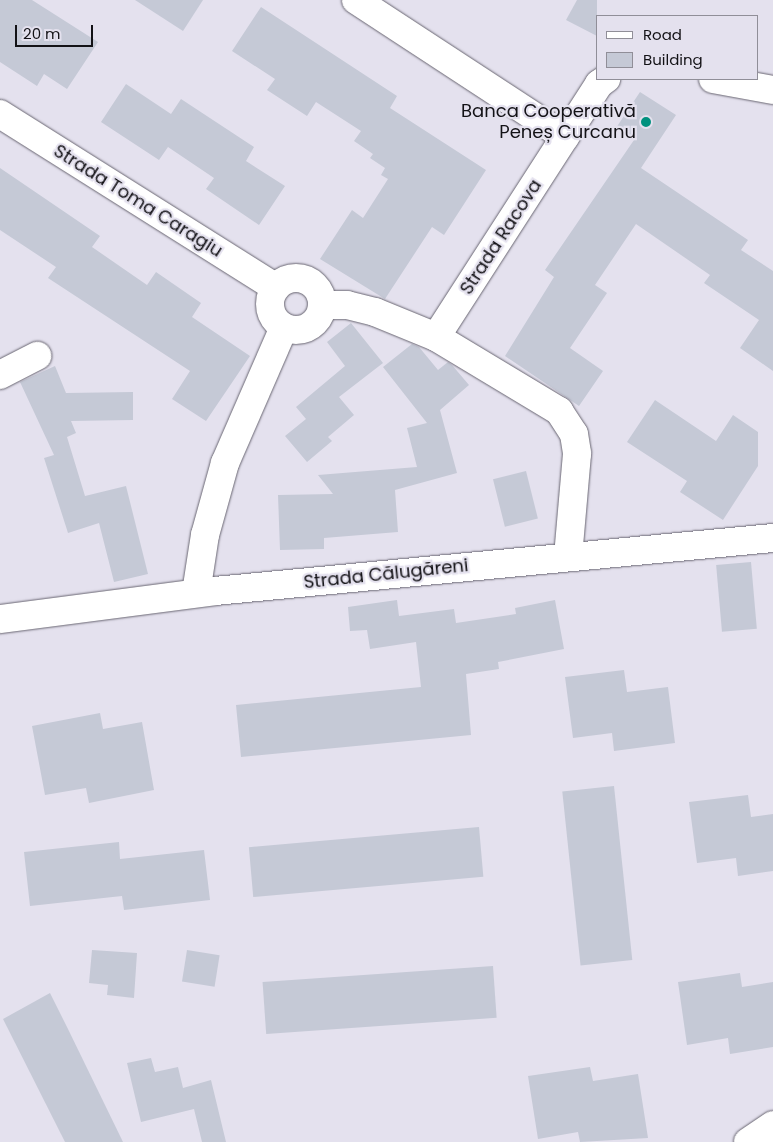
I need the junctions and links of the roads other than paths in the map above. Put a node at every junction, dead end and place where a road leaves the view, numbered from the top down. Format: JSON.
{"nodes":[{"id":1,"x":356,"y":0,"type":"edge"},
{"id":2,"x":605,"y":80,"type":"edge"},
{"id":3,"x":718,"y":80,"type":"edge"},
{"id":4,"x":773,"y":90,"type":"edge"},
{"id":5,"x":0,"y":114,"type":"edge"},
{"id":6,"x":565,"y":137,"type":"junction"},
{"id":7,"x":276,"y":288,"type":"junction"},
{"id":8,"x":322,"y":305,"type":"junction"},
{"id":9,"x":284,"y":327,"type":"junction"},
{"id":10,"x":436,"y":336,"type":"junction"},
{"id":11,"x":37,"y":356,"type":"dead end"},
{"id":12,"x":0,"y":375,"type":"edge"},
{"id":13,"x":773,"y":538,"type":"edge"},
{"id":14,"x":568,"y":556,"type":"junction"},
{"id":15,"x":196,"y":593,"type":"junction"},
{"id":16,"x":0,"y":619,"type":"edge"},
{"id":17,"x":773,"y":1125,"type":"edge"},
{"id":18,"x":748,"y":1142,"type":"edge"}],
"edges":[{"from":1,"to":6,"type":"street"},
{"from":2,"to":6,"type":"street","name":"Strada Racova"},
{"from":3,"to":4,"type":"street"},
{"from":5,"to":7,"type":"street","name":"Strada Toma Caragiu"},
{"from":6,"to":10,"type":"street","name":"Strada Racova"},
{"from":7,"to":8,"type":"street"},
{"from":7,"to":9,"type":"street"},
{"from":8,"to":9,"type":"street"},
{"from":8,"to":10,"type":"street"},
{"from":9,"to":15,"type":"street"},
{"from":10,"to":14,"type":"street"},
{"from":11,"to":12,"type":"street"},
{"from":13,"to":14,"type":"street","name":"Strada Călugăreni"},
{"from":14,"to":15,"type":"street","name":"Strada Călugăreni"},
{"from":15,"to":16,"type":"street","name":"Strada Călugăreni"},
{"from":17,"to":18,"type":"street"}]}
